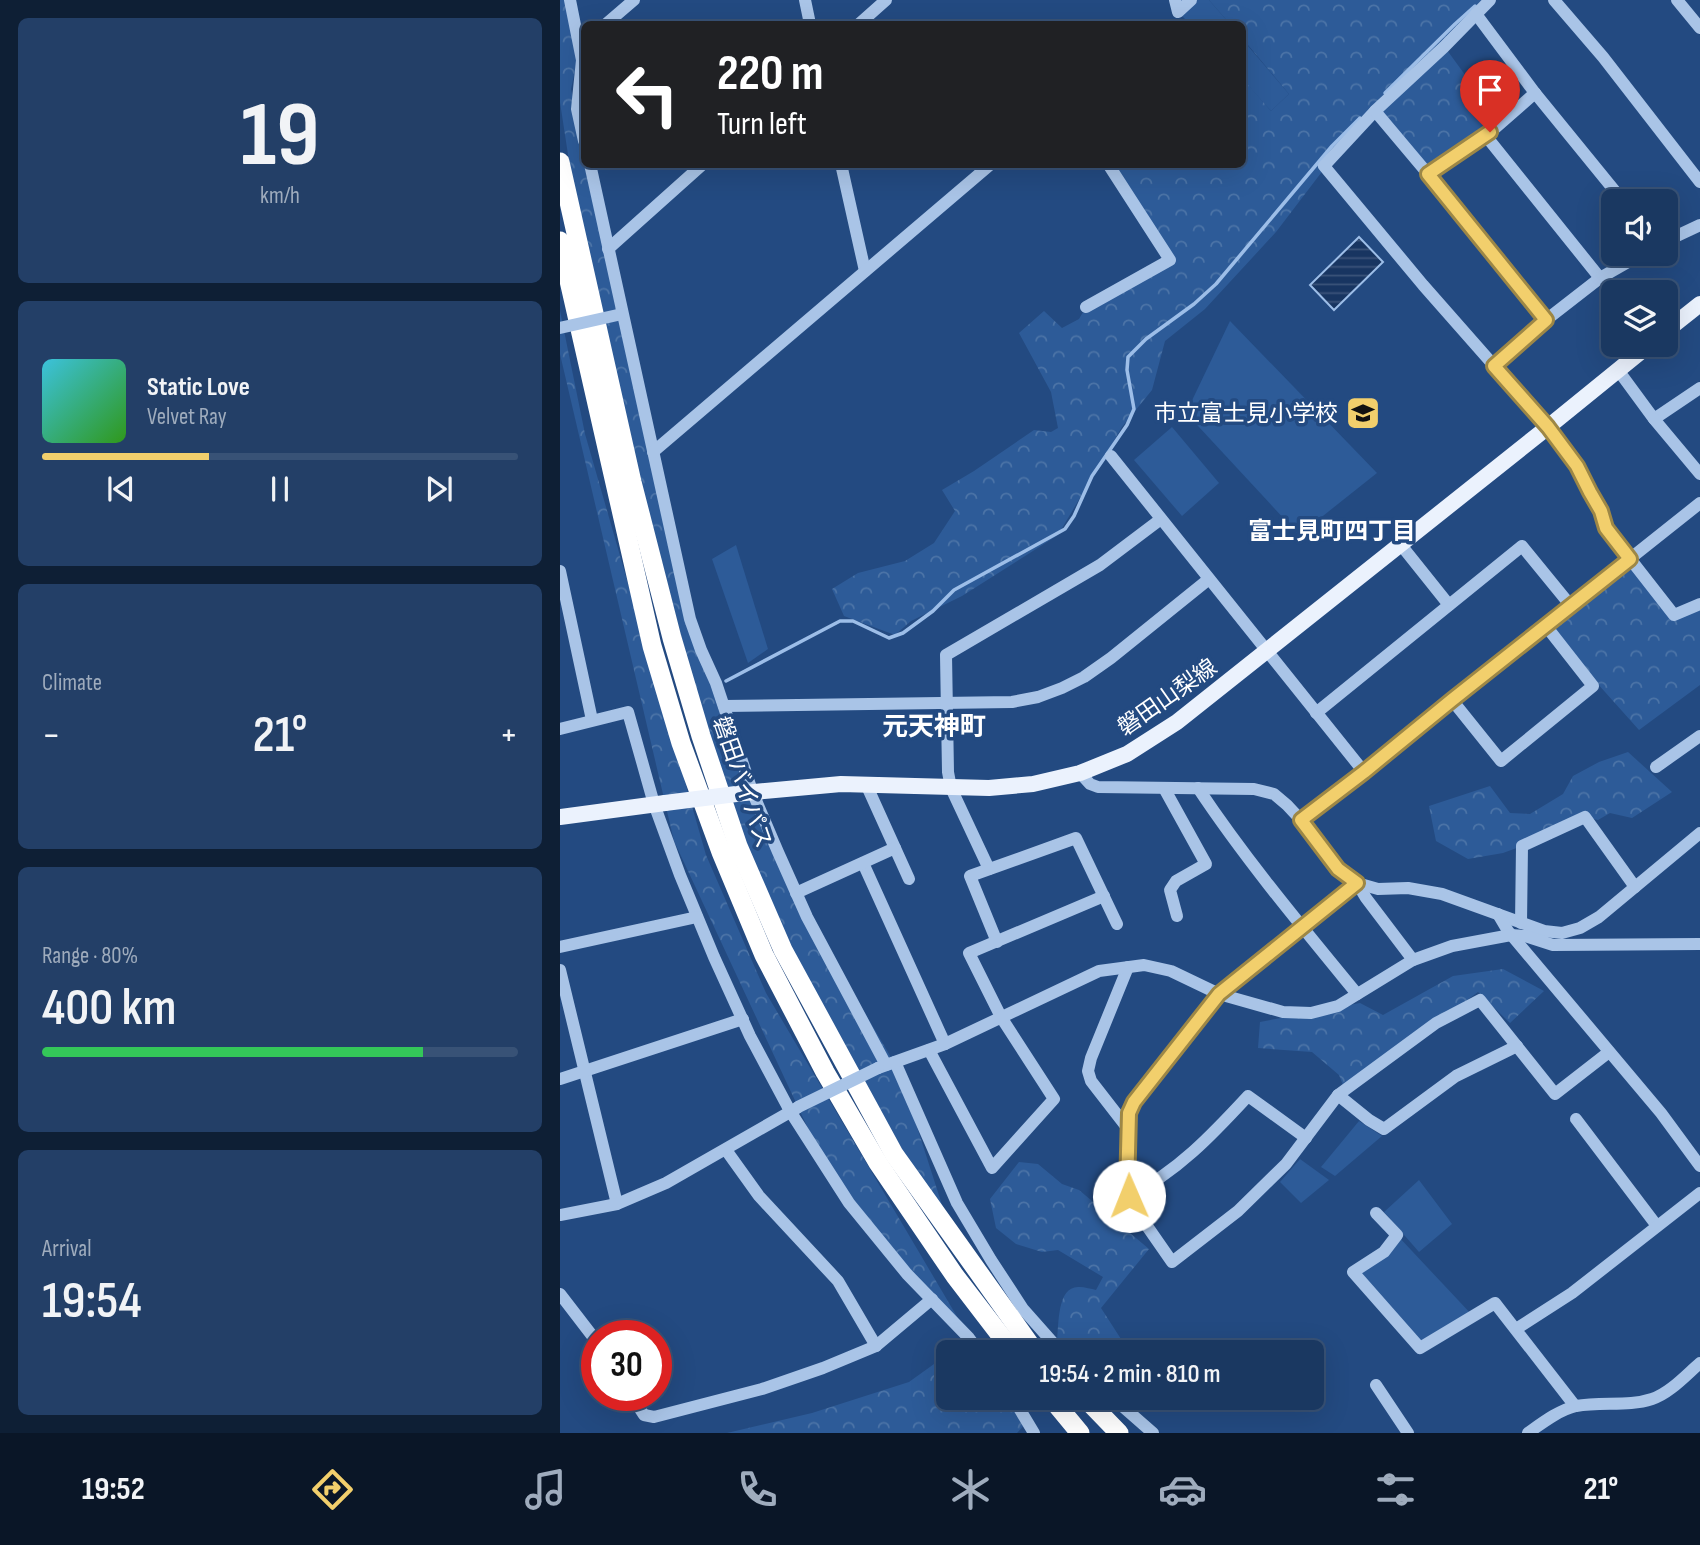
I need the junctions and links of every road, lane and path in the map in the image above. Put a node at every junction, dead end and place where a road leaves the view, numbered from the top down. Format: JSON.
{"nodes":[{"id":1,"x":569,"y":0,"type":"edge"},
{"id":2,"x":634,"y":0,"type":"edge"},
{"id":3,"x":805,"y":0,"type":"edge"},
{"id":4,"x":886,"y":0,"type":"edge"},
{"id":5,"x":1175,"y":0,"type":"edge"},
{"id":6,"x":1191,"y":0,"type":"edge"},
{"id":7,"x":1490,"y":0,"type":"edge"},
{"id":8,"x":1554,"y":0,"type":"edge"},
{"id":9,"x":1678,"y":0,"type":"edge"},
{"id":10,"x":1476,"y":14,"type":"junction"},
{"id":11,"x":610,"y":21,"type":"edge"},
{"id":12,"x":809,"y":21,"type":"edge"},
{"id":13,"x":862,"y":21,"type":"edge"},
{"id":14,"x":1700,"y":28,"type":"edge"},
{"id":15,"x":581,"y":42,"type":"edge"},
{"id":16,"x":581,"y":72,"type":"edge"},
{"id":17,"x":1535,"y":93,"type":"junction"},
{"id":18,"x":1374,"y":111,"type":"junction"},
{"id":19,"x":581,"y":125,"type":"edge"},
{"id":20,"x":1486,"y":135,"type":"junction"},
{"id":21,"x":560,"y":162,"type":"edge"},
{"id":22,"x":591,"y":168,"type":"edge"},
{"id":23,"x":699,"y":168,"type":"edge"},
{"id":24,"x":842,"y":168,"type":"edge"},
{"id":25,"x":986,"y":168,"type":"edge"},
{"id":26,"x":1111,"y":168,"type":"edge"},
{"id":27,"x":1428,"y":174,"type":"junction"},
{"id":28,"x":1700,"y":182,"type":"edge"},
{"id":29,"x":1613,"y":189,"type":"edge"},
{"id":30,"x":1700,"y":225,"type":"edge"},
{"id":31,"x":1678,"y":235,"type":"edge"},
{"id":32,"x":560,"y":241,"type":"edge"},
{"id":33,"x":608,"y":249,"type":"junction"},
{"id":34,"x":1621,"y":266,"type":"edge"},
{"id":35,"x":865,"y":271,"type":"junction"},
{"id":36,"x":1600,"y":278,"type":"junction"},
{"id":37,"x":1700,"y":304,"type":"edge"},
{"id":38,"x":1086,"y":307,"type":"dead end"},
{"id":39,"x":622,"y":314,"type":"junction"},
{"id":40,"x":1546,"y":320,"type":"junction"},
{"id":41,"x":1678,"y":321,"type":"edge"},
{"id":42,"x":560,"y":328,"type":"edge"},
{"id":43,"x":1634,"y":357,"type":"edge"},
{"id":44,"x":1494,"y":366,"type":"junction"},
{"id":45,"x":1618,"y":370,"type":"junction"},
{"id":46,"x":1700,"y":388,"type":"edge"},
{"id":47,"x":1654,"y":419,"type":"junction"},
{"id":48,"x":1548,"y":427,"type":"junction"},
{"id":49,"x":653,"y":452,"type":"junction"},
{"id":50,"x":1111,"y":456,"type":"dead end"},
{"id":51,"x":1700,"y":474,"type":"edge"},
{"id":52,"x":1700,"y":503,"type":"edge"},
{"id":53,"x":1161,"y":519,"type":"junction"},
{"id":54,"x":1401,"y":545,"type":"junction"},
{"id":55,"x":1630,"y":559,"type":"junction"},
{"id":56,"x":560,"y":571,"type":"edge"},
{"id":57,"x":1209,"y":579,"type":"junction"},
{"id":58,"x":1700,"y":604,"type":"edge"},
{"id":59,"x":1449,"y":605,"type":"junction"},
{"id":60,"x":1571,"y":606,"type":"junction"},
{"id":61,"x":1546,"y":626,"type":"junction"},
{"id":62,"x":1267,"y":652,"type":"junction"},
{"id":63,"x":1452,"y":700,"type":"junction"},
{"id":64,"x":947,"y":704,"type":"junction"},
{"id":65,"x":724,"y":706,"type":"junction"},
{"id":66,"x":1316,"y":713,"type":"junction"},
{"id":67,"x":592,"y":720,"type":"junction"},
{"id":68,"x":560,"y":729,"type":"edge"},
{"id":69,"x":1699,"y":740,"type":"edge"},
{"id":70,"x":1656,"y":767,"type":"dead end"},
{"id":71,"x":1364,"y":772,"type":"junction"},
{"id":72,"x":1080,"y":773,"type":"junction"},
{"id":73,"x":866,"y":784,"type":"junction"},
{"id":74,"x":951,"y":788,"type":"junction"},
{"id":75,"x":1164,"y":788,"type":"junction"},
{"id":76,"x":1198,"y":788,"type":"junction"},
{"id":77,"x":748,"y":792,"type":"junction"},
{"id":78,"x":659,"y":804,"type":"junction"},
{"id":79,"x":560,"y":817,"type":"edge"},
{"id":80,"x":1301,"y":820,"type":"junction"},
{"id":81,"x":1700,"y":833,"type":"edge"},
{"id":82,"x":895,"y":848,"type":"junction"},
{"id":83,"x":863,"y":863,"type":"junction"},
{"id":84,"x":989,"y":869,"type":"junction"},
{"id":85,"x":909,"y":878,"type":"dead end"},
{"id":86,"x":1357,"y":883,"type":"junction"},
{"id":87,"x":1635,"y":887,"type":"junction"},
{"id":88,"x":796,"y":893,"type":"junction"},
{"id":89,"x":1104,"y":896,"type":"junction"},
{"id":90,"x":1498,"y":914,"type":"junction"},
{"id":91,"x":1177,"y":916,"type":"dead end"},
{"id":92,"x":697,"y":917,"type":"junction"},
{"id":93,"x":1521,"y":923,"type":"junction"},
{"id":94,"x":1117,"y":924,"type":"dead end"},
{"id":95,"x":1302,"y":927,"type":"junction"},
{"id":96,"x":1511,"y":935,"type":"junction"},
{"id":97,"x":996,"y":942,"type":"junction"},
{"id":98,"x":1700,"y":944,"type":"edge"},
{"id":99,"x":560,"y":947,"type":"edge"},
{"id":100,"x":1413,"y":960,"type":"junction"},
{"id":101,"x":1128,"y":967,"type":"junction"},
{"id":102,"x":560,"y":970,"type":"edge"},
{"id":103,"x":1219,"y":994,"type":"junction"},
{"id":104,"x":1357,"y":994,"type":"junction"},
{"id":105,"x":1001,"y":1017,"type":"junction"},
{"id":106,"x":743,"y":1019,"type":"junction"},
{"id":107,"x":945,"y":1044,"type":"junction"},
{"id":108,"x":1517,"y":1046,"type":"junction"},
{"id":109,"x":929,"y":1050,"type":"junction"},
{"id":110,"x":1609,"y":1052,"type":"junction"},
{"id":111,"x":886,"y":1065,"type":"junction"},
{"id":112,"x":585,"y":1071,"type":"junction"},
{"id":113,"x":560,"y":1079,"type":"edge"},
{"id":114,"x":1338,"y":1095,"type":"junction"},
{"id":115,"x":794,"y":1109,"type":"junction"},
{"id":116,"x":1576,"y":1119,"type":"dead end"},
{"id":117,"x":1129,"y":1130,"type":"junction"},
{"id":118,"x":1306,"y":1138,"type":"junction"},
{"id":119,"x":726,"y":1150,"type":"junction"},
{"id":120,"x":1700,"y":1166,"type":"edge"},
{"id":121,"x":1700,"y":1193,"type":"edge"},
{"id":122,"x":1129,"y":1196,"type":"junction"},
{"id":123,"x":617,"y":1203,"type":"junction"},
{"id":124,"x":1376,"y":1213,"type":"dead end"},
{"id":125,"x":560,"y":1215,"type":"edge"},
{"id":126,"x":1657,"y":1226,"type":"junction"},
{"id":127,"x":974,"y":1267,"type":"junction"},
{"id":128,"x":955,"y":1276,"type":"junction"},
{"id":129,"x":562,"y":1298,"type":"edge"},
{"id":130,"x":932,"y":1299,"type":"junction"},
{"id":131,"x":581,"y":1322,"type":"edge"},
{"id":132,"x":1516,"y":1329,"type":"junction"},
{"id":133,"x":970,"y":1340,"type":"edge"},
{"id":134,"x":992,"y":1340,"type":"edge"},
{"id":135,"x":1004,"y":1340,"type":"edge"},
{"id":136,"x":1027,"y":1340,"type":"edge"},
{"id":137,"x":1034,"y":1340,"type":"edge"},
{"id":138,"x":1050,"y":1340,"type":"edge"},
{"id":139,"x":876,"y":1346,"type":"junction"},
{"id":140,"x":1700,"y":1363,"type":"edge"},
{"id":141,"x":1376,"y":1385,"type":"dead end"},
{"id":142,"x":1575,"y":1406,"type":"junction"},
{"id":143,"x":1020,"y":1410,"type":"edge"},
{"id":144,"x":1047,"y":1410,"type":"edge"},
{"id":145,"x":1061,"y":1410,"type":"edge"},
{"id":146,"x":1083,"y":1410,"type":"edge"},
{"id":147,"x":1097,"y":1410,"type":"edge"},
{"id":148,"x":1127,"y":1410,"type":"edge"},
{"id":149,"x":641,"y":1411,"type":"edge"},
{"id":150,"x":1034,"y":1433,"type":"edge"},
{"id":151,"x":1066,"y":1433,"type":"edge"},
{"id":152,"x":1080,"y":1433,"type":"edge"},
{"id":153,"x":1104,"y":1433,"type":"edge"},
{"id":154,"x":1119,"y":1433,"type":"edge"},
{"id":155,"x":1153,"y":1433,"type":"edge"},
{"id":156,"x":1408,"y":1433,"type":"edge"},
{"id":157,"x":1528,"y":1433,"type":"edge"}],
"edges":[{"from":1,"to":15,"type":"street"},
{"from":2,"to":11,"type":"street"},
{"from":3,"to":12,"type":"street"},
{"from":4,"to":13,"type":"street"},
{"from":5,"to":6,"type":"street"},
{"from":7,"to":10,"type":"street"},
{"from":8,"to":28,"type":"street"},
{"from":9,"to":14,"type":"street"},
{"from":10,"to":17,"type":"street"},
{"from":10,"to":18,"type":"street"},
{"from":16,"to":19,"type":"street"},
{"from":17,"to":20,"type":"street"},
{"from":17,"to":29,"type":"street"},
{"from":18,"to":27,"type":"street"},
{"from":18,"to":44,"type":"street"},
{"from":20,"to":27,"type":"street"},
{"from":20,"to":36,"type":"street"},
{"from":21,"to":127,"type":"highway","name":"磐田バイパス"},
{"from":22,"to":33,"type":"street"},
{"from":23,"to":33,"type":"street"},
{"from":24,"to":35,"type":"street"},
{"from":25,"to":35,"type":"street"},
{"from":26,"to":38,"type":"street"},
{"from":27,"to":40,"type":"street"},
{"from":30,"to":31,"type":"street"},
{"from":32,"to":128,"type":"highway","name":"磐田バイパス"},
{"from":33,"to":39,"type":"street"},
{"from":34,"to":36,"type":"street"},
{"from":35,"to":49,"type":"street"},
{"from":36,"to":40,"type":"street"},
{"from":37,"to":41,"type":"main road"},
{"from":39,"to":42,"type":"street","bridge":true},
{"from":39,"to":49,"type":"street"},
{"from":40,"to":44,"type":"street"},
{"from":43,"to":45,"type":"main road","name":"磐田山梨線"},
{"from":44,"to":48,"type":"street"},
{"from":45,"to":47,"type":"street"},
{"from":45,"to":48,"type":"main road","name":"磐田山梨線"},
{"from":46,"to":47,"type":"street"},
{"from":47,"to":51,"type":"street"},
{"from":48,"to":54,"type":"main road","name":"磐田山梨線"},
{"from":48,"to":55,"type":"street"},
{"from":49,"to":65,"type":"street"},
{"from":50,"to":53,"type":"street"},
{"from":52,"to":55,"type":"street"},
{"from":53,"to":57,"type":"street"},
{"from":53,"to":64,"type":"street"},
{"from":54,"to":59,"type":"street"},
{"from":54,"to":62,"type":"main road","name":"磐田山梨線"},
{"from":55,"to":58,"type":"street"},
{"from":55,"to":60,"type":"street"},
{"from":56,"to":67,"type":"street"},
{"from":57,"to":62,"type":"street"},
{"from":57,"to":64,"type":"street"},
{"from":59,"to":60,"type":"street"},
{"from":59,"to":66,"type":"street"},
{"from":60,"to":61,"type":"street"},
{"from":61,"to":63,"type":"street"},
{"from":61,"to":63,"type":"street"},
{"from":62,"to":66,"type":"street"},
{"from":62,"to":72,"type":"main road","name":"磐田山梨線"},
{"from":63,"to":71,"type":"street"},
{"from":64,"to":65,"type":"street"},
{"from":64,"to":74,"type":"street"},
{"from":65,"to":77,"type":"street"},
{"from":66,"to":71,"type":"street"},
{"from":67,"to":68,"type":"street"},
{"from":67,"to":78,"type":"street"},
{"from":69,"to":70,"type":"street"},
{"from":71,"to":80,"type":"street"},
{"from":72,"to":74,"type":"main road","name":"磐田山梨線"},
{"from":72,"to":75,"type":"street"},
{"from":73,"to":74,"type":"main road","name":"磐田山梨線"},
{"from":73,"to":77,"type":"main road","name":"磐田山梨線"},
{"from":73,"to":82,"type":"street"},
{"from":74,"to":84,"type":"street"},
{"from":75,"to":76,"type":"street"},
{"from":75,"to":91,"type":"street"},
{"from":76,"to":80,"type":"street"},
{"from":76,"to":95,"type":"street"},
{"from":77,"to":78,"type":"main road","name":"磐田山梨線","bridge":true},
{"from":77,"to":88,"type":"street"},
{"from":78,"to":79,"type":"main road","name":"磐田山梨線"},
{"from":78,"to":92,"type":"street"},
{"from":80,"to":86,"type":"street"},
{"from":81,"to":87,"type":"street"},
{"from":82,"to":83,"type":"street"},
{"from":82,"to":85,"type":"street"},
{"from":83,"to":88,"type":"street"},
{"from":83,"to":107,"type":"street"},
{"from":84,"to":89,"type":"street"},
{"from":84,"to":97,"type":"street"},
{"from":86,"to":90,"type":"street"},
{"from":86,"to":95,"type":"street"},
{"from":86,"to":100,"type":"street"},
{"from":87,"to":93,"type":"street"},
{"from":87,"to":93,"type":"street"},
{"from":88,"to":111,"type":"street"},
{"from":89,"to":94,"type":"street"},
{"from":89,"to":97,"type":"street"},
{"from":90,"to":93,"type":"street"},
{"from":90,"to":96,"type":"street"},
{"from":92,"to":99,"type":"street"},
{"from":92,"to":106,"type":"street"},
{"from":95,"to":103,"type":"street"},
{"from":95,"to":104,"type":"street"},
{"from":96,"to":98,"type":"street"},
{"from":96,"to":100,"type":"street"},
{"from":96,"to":110,"type":"street"},
{"from":97,"to":105,"type":"street"},
{"from":100,"to":104,"type":"street"},
{"from":101,"to":103,"type":"street"},
{"from":101,"to":105,"type":"street"},
{"from":101,"to":117,"type":"street"},
{"from":102,"to":112,"type":"street"},
{"from":103,"to":104,"type":"street"},
{"from":103,"to":117,"type":"street"},
{"from":105,"to":107,"type":"street"},
{"from":105,"to":109,"type":"street"},
{"from":106,"to":112,"type":"street"},
{"from":106,"to":115,"type":"street"},
{"from":107,"to":109,"type":"street"},
{"from":108,"to":110,"type":"street"},
{"from":108,"to":114,"type":"street"},
{"from":108,"to":114,"type":"street"},
{"from":109,"to":111,"type":"street"},
{"from":110,"to":120,"type":"street"},
{"from":111,"to":115,"type":"street","bridge":true},
{"from":111,"to":138,"type":"street"},
{"from":112,"to":113,"type":"street"},
{"from":112,"to":123,"type":"street"},
{"from":114,"to":118,"type":"street"},
{"from":115,"to":119,"type":"street"},
{"from":115,"to":130,"type":"street"},
{"from":116,"to":126,"type":"street"},
{"from":117,"to":122,"type":"street"},
{"from":118,"to":122,"type":"street"},
{"from":118,"to":122,"type":"street"},
{"from":119,"to":123,"type":"street"},
{"from":119,"to":139,"type":"street"},
{"from":121,"to":126,"type":"street"},
{"from":123,"to":125,"type":"street"},
{"from":124,"to":132,"type":"street"},
{"from":126,"to":132,"type":"street"},
{"from":127,"to":136,"type":"highway","name":"磐田バイパス"},
{"from":127,"to":137,"type":"highway"},
{"from":128,"to":134,"type":"highway"},
{"from":128,"to":135,"type":"highway","name":"磐田バイパス"},
{"from":129,"to":131,"type":"street"},
{"from":130,"to":133,"type":"street"},
{"from":130,"to":139,"type":"street"},
{"from":132,"to":142,"type":"street"},
{"from":139,"to":149,"type":"street"},
{"from":140,"to":142,"type":"street"},
{"from":141,"to":156,"type":"street"},
{"from":142,"to":157,"type":"street"},
{"from":143,"to":150,"type":"street"},
{"from":144,"to":151,"type":"highway"},
{"from":145,"to":152,"type":"highway"},
{"from":146,"to":153,"type":"highway"},
{"from":147,"to":154,"type":"highway"},
{"from":148,"to":155,"type":"street"}]}
